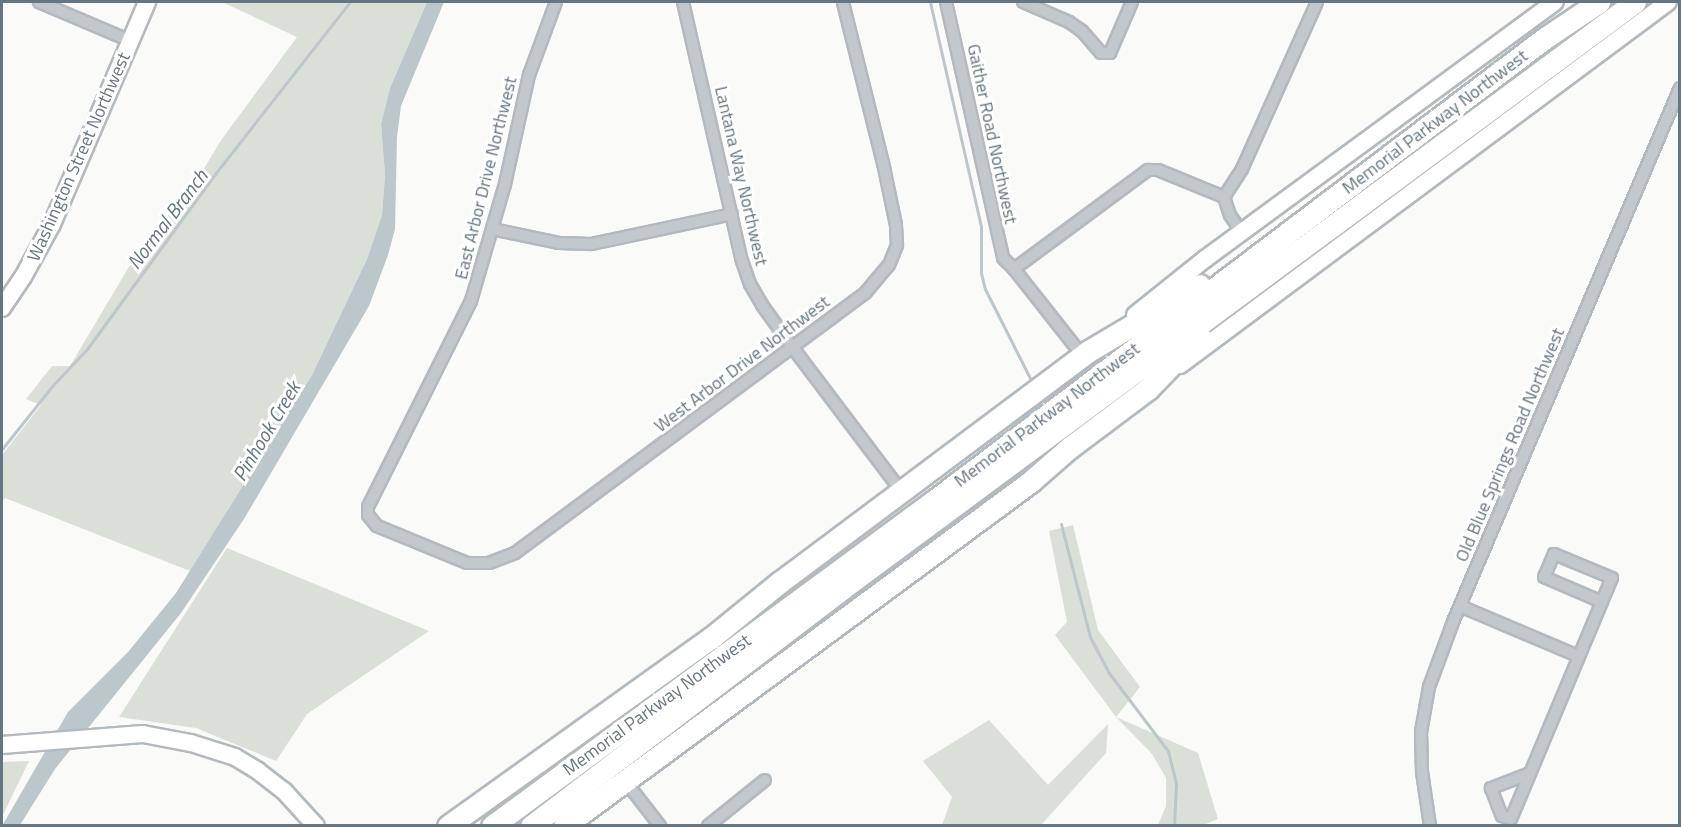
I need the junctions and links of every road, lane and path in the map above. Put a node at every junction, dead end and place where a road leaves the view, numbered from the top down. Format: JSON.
{"nodes":[{"id":1,"x":39,"y":2,"type":"edge"},
{"id":2,"x":147,"y":2,"type":"edge"},
{"id":3,"x":556,"y":2,"type":"edge"},
{"id":4,"x":683,"y":2,"type":"edge"},
{"id":5,"x":843,"y":2,"type":"edge"},
{"id":6,"x":946,"y":2,"type":"edge"},
{"id":7,"x":1023,"y":2,"type":"edge"},
{"id":8,"x":1132,"y":2,"type":"edge"},
{"id":9,"x":1317,"y":2,"type":"edge"},
{"id":10,"x":1555,"y":2,"type":"edge"},
{"id":11,"x":1599,"y":2,"type":"edge"},
{"id":12,"x":1649,"y":2,"type":"edge"},
{"id":13,"x":1668,"y":2,"type":"edge"},
{"id":14,"x":1630,"y":5,"type":"edge"},
{"id":15,"x":1628,"y":30,"type":"junction"},
{"id":16,"x":131,"y":41,"type":"junction"},
{"id":17,"x":1680,"y":88,"type":"edge"},
{"id":18,"x":1224,"y":197,"type":"junction"},
{"id":19,"x":732,"y":214,"type":"junction"},
{"id":20,"x":492,"y":229,"type":"junction"},
{"id":21,"x":1242,"y":233,"type":"junction"},
{"id":22,"x":1286,"y":235,"type":"junction"},
{"id":23,"x":1287,"y":258,"type":"junction"},
{"id":24,"x":1014,"y":269,"type":"junction"},
{"id":25,"x":2,"y":308,"type":"edge"},
{"id":26,"x":793,"y":348,"type":"junction"},
{"id":27,"x":1084,"y":354,"type":"junction"},
{"id":28,"x":1148,"y":389,"type":"junction"},
{"id":29,"x":902,"y":491,"type":"junction"},
{"id":30,"x":373,"y":520,"type":"joint"},
{"id":31,"x":1602,"y":602,"type":"junction"},
{"id":32,"x":1460,"y":606,"type":"junction"},
{"id":33,"x":824,"y":633,"type":"junction"},
{"id":34,"x":1578,"y":656,"type":"junction"},
{"id":35,"x":688,"y":706,"type":"junction"},
{"id":36,"x":2,"y":745,"type":"edge"},
{"id":37,"x":1528,"y":774,"type":"dead end"},
{"id":38,"x":765,"y":780,"type":"dead end"},
{"id":39,"x":626,"y":782,"type":"junction"},
{"id":40,"x":570,"y":824,"type":"edge"},
{"id":41,"x":316,"y":825,"type":"edge"},
{"id":42,"x":448,"y":825,"type":"edge"},
{"id":43,"x":492,"y":825,"type":"edge"},
{"id":44,"x":531,"y":825,"type":"edge"},
{"id":45,"x":660,"y":825,"type":"edge"},
{"id":46,"x":708,"y":825,"type":"edge"},
{"id":47,"x":1430,"y":825,"type":"edge"}],
"edges":[{"from":1,"to":16,"type":"street"},
{"from":2,"to":16,"type":"main road","name":"Washington Street Northwest"},
{"from":3,"to":20,"type":"street","name":"East Arbor Drive Northwest"},
{"from":4,"to":19,"type":"street","name":"Lantana Way Northwest"},
{"from":5,"to":26,"type":"street","name":"West Arbor Drive Northwest"},
{"from":6,"to":24,"type":"street","name":"Gaither Road Northwest"},
{"from":7,"to":8,"type":"street"},
{"from":9,"to":18,"type":"street"},
{"from":10,"to":21,"type":"main road"},
{"from":11,"to":22,"type":"highway","name":"Memorial Parkway Northwest"},
{"from":12,"to":15,"type":"main road"},
{"from":13,"to":15,"type":"main road"},
{"from":14,"to":23,"type":"highway","name":"Memorial Parkway Northwest"},
{"from":15,"to":28,"type":"main road"},
{"from":16,"to":25,"type":"main road","name":"Washington Street Northwest"},
{"from":17,"to":32,"type":"street","name":"Old Blue Springs Road Northwest"},
{"from":18,"to":21,"type":"street"},
{"from":18,"to":24,"type":"street"},
{"from":19,"to":20,"type":"street"},
{"from":19,"to":26,"type":"street","name":"Lantana Way Northwest"},
{"from":20,"to":30,"type":"street","name":"East Arbor Drive Northwest"},
{"from":21,"to":27,"type":"main road"},
{"from":22,"to":27,"type":"highway"},
{"from":22,"to":43,"type":"highway","name":"Memorial Parkway Northwest"},
{"from":23,"to":28,"type":"highway"},
{"from":23,"to":35,"type":"highway","name":"Memorial Parkway Northwest"},
{"from":24,"to":27,"type":"street","name":"Gaither Road Northwest"},
{"from":26,"to":29,"type":"street","name":"Lantana Way Northwest"},
{"from":26,"to":30,"type":"street","name":"West Arbor Drive Northwest"},
{"from":27,"to":29,"type":"highway"},
{"from":28,"to":33,"type":"highway"},
{"from":29,"to":42,"type":"highway"},
{"from":31,"to":31,"type":"street"},
{"from":31,"to":34,"type":"street"},
{"from":32,"to":34,"type":"street"},
{"from":32,"to":47,"type":"street","name":"Old Blue Springs Road Northwest"},
{"from":33,"to":35,"type":"highway"},
{"from":33,"to":39,"type":"highway"},
{"from":34,"to":37,"type":"street"},
{"from":35,"to":44,"type":"highway","name":"Memorial Parkway Northwest"},
{"from":36,"to":41,"type":"main road"},
{"from":38,"to":46,"type":"street"},
{"from":39,"to":40,"type":"highway"},
{"from":39,"to":45,"type":"street"}]}
